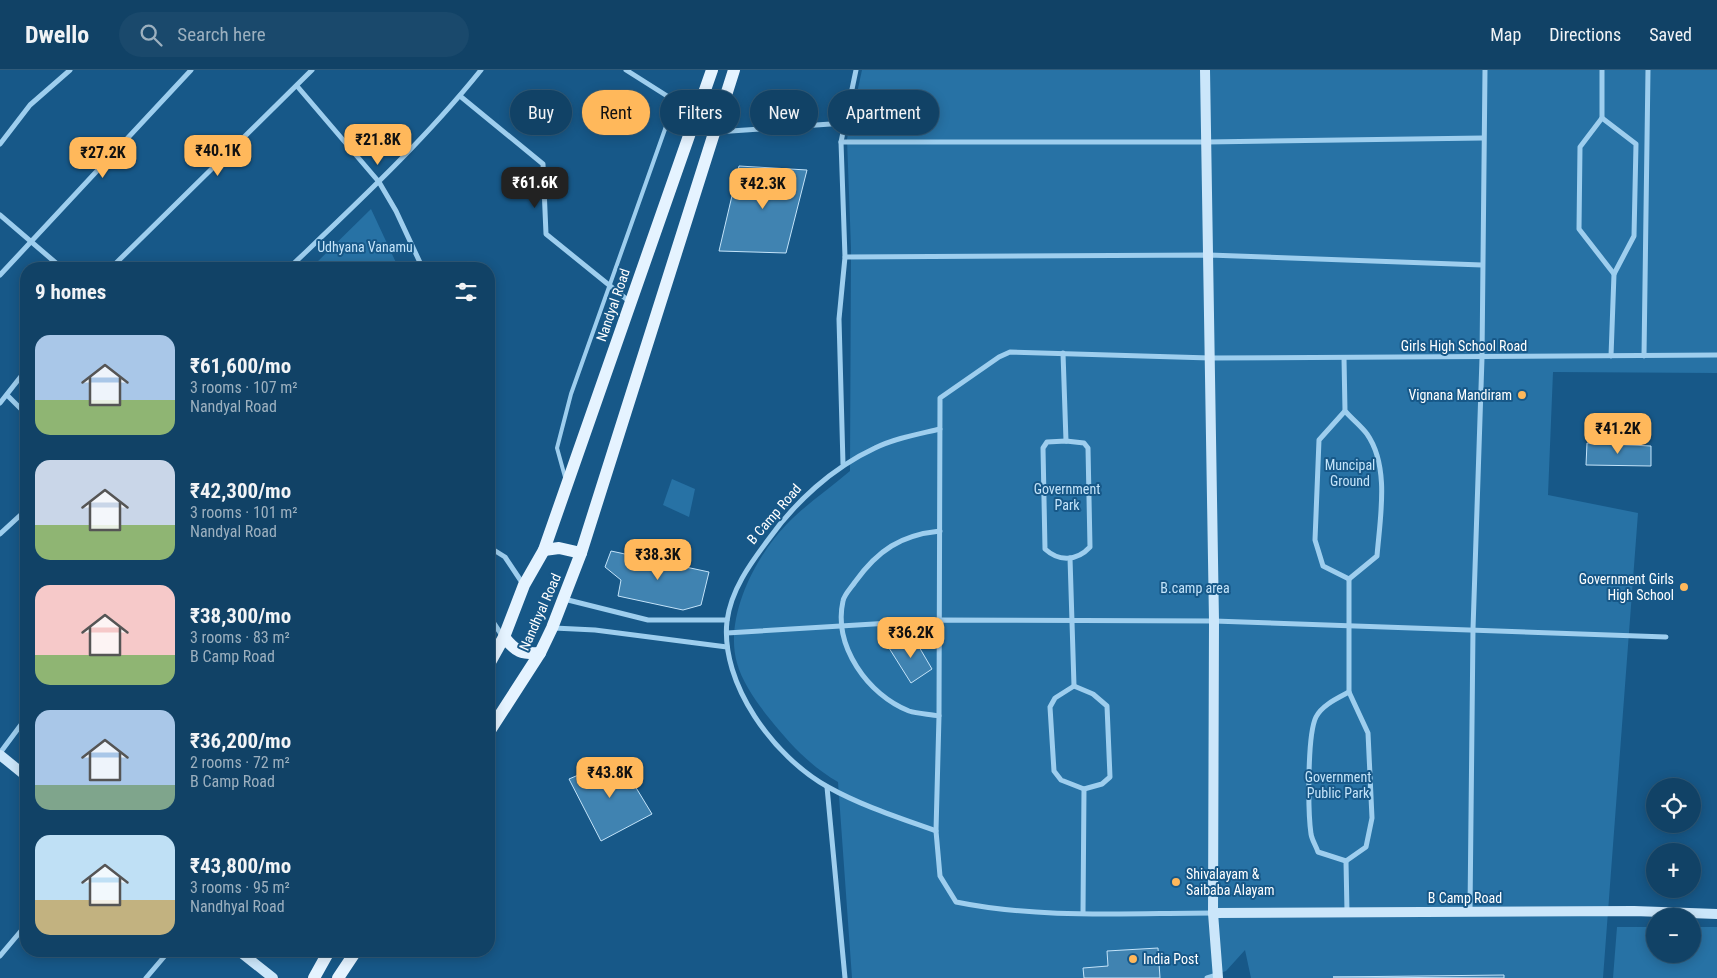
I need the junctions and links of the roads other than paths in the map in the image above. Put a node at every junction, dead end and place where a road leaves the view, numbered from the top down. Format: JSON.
{"nodes":[{"id":1,"x":70,"y":70,"type":"edge"},
{"id":2,"x":191,"y":70,"type":"edge"},
{"id":3,"x":312,"y":70,"type":"edge"},
{"id":4,"x":481,"y":70,"type":"edge"},
{"id":5,"x":626,"y":70,"type":"edge"},
{"id":6,"x":712,"y":70,"type":"edge"},
{"id":7,"x":734,"y":70,"type":"edge"},
{"id":8,"x":856,"y":70,"type":"edge"},
{"id":9,"x":1206,"y":70,"type":"edge"},
{"id":10,"x":1484,"y":70,"type":"edge"},
{"id":11,"x":1602,"y":70,"type":"edge"},
{"id":12,"x":1648,"y":70,"type":"edge"},
{"id":13,"x":297,"y":86,"type":"junction"},
{"id":14,"x":705,"y":90,"type":"edge"},
{"id":15,"x":728,"y":90,"type":"edge"},
{"id":16,"x":852,"y":90,"type":"edge"},
{"id":17,"x":660,"y":92,"type":"edge"},
{"id":18,"x":460,"y":96,"type":"junction"},
{"id":19,"x":1602,"y":118,"type":"junction"},
{"id":20,"x":828,"y":124,"type":"edge"},
{"id":21,"x":740,"y":130,"type":"edge"},
{"id":22,"x":663,"y":135,"type":"edge"},
{"id":23,"x":690,"y":135,"type":"edge"},
{"id":24,"x":713,"y":135,"type":"edge"},
{"id":25,"x":842,"y":135,"type":"edge"},
{"id":26,"x":1483,"y":138,"type":"junction"},
{"id":27,"x":841,"y":142,"type":"junction"},
{"id":28,"x":1207,"y":142,"type":"junction"},
{"id":29,"x":0,"y":144,"type":"edge"},
{"id":30,"x":379,"y":182,"type":"junction"},
{"id":31,"x":0,"y":215,"type":"edge"},
{"id":32,"x":31,"y":241,"type":"junction"},
{"id":33,"x":1208,"y":256,"type":"junction"},
{"id":34,"x":845,"y":257,"type":"junction"},
{"id":35,"x":55,"y":262,"type":"edge"},
{"id":36,"x":117,"y":262,"type":"edge"},
{"id":37,"x":295,"y":262,"type":"edge"},
{"id":38,"x":420,"y":262,"type":"edge"},
{"id":39,"x":1482,"y":265,"type":"junction"},
{"id":40,"x":1614,"y":274,"type":"junction"},
{"id":41,"x":0,"y":275,"type":"edge"},
{"id":42,"x":609,"y":285,"type":"junction"},
{"id":43,"x":630,"y":302,"type":"junction"},
{"id":44,"x":1063,"y":353,"type":"junction"},
{"id":45,"x":1611,"y":356,"type":"junction"},
{"id":46,"x":1644,"y":356,"type":"junction"},
{"id":47,"x":1717,"y":356,"type":"edge"},
{"id":48,"x":1210,"y":358,"type":"junction"},
{"id":49,"x":1344,"y":358,"type":"junction"},
{"id":50,"x":1482,"y":358,"type":"junction"},
{"id":51,"x":20,"y":378,"type":"edge"},
{"id":52,"x":7,"y":395,"type":"junction"},
{"id":53,"x":0,"y":403,"type":"edge"},
{"id":54,"x":20,"y":408,"type":"edge"},
{"id":55,"x":1345,"y":411,"type":"junction"},
{"id":56,"x":940,"y":429,"type":"junction"},
{"id":57,"x":1066,"y":441,"type":"junction"},
{"id":58,"x":843,"y":464,"type":"junction"},
{"id":59,"x":567,"y":484,"type":"junction"},
{"id":60,"x":20,"y":516,"type":"edge"},
{"id":61,"x":940,"y":531,"type":"junction"},
{"id":62,"x":0,"y":534,"type":"edge"},
{"id":63,"x":544,"y":550,"type":"junction"},
{"id":64,"x":495,"y":551,"type":"edge"},
{"id":65,"x":581,"y":553,"type":"junction"},
{"id":66,"x":1070,"y":558,"type":"junction"},
{"id":67,"x":1349,"y":579,"type":"junction"},
{"id":68,"x":524,"y":584,"type":"junction"},
{"id":69,"x":564,"y":598,"type":"junction"},
{"id":70,"x":727,"y":620,"type":"junction"},
{"id":71,"x":940,"y":620,"type":"junction"},
{"id":72,"x":1214,"y":621,"type":"junction"},
{"id":73,"x":1072,"y":622,"type":"junction"},
{"id":74,"x":495,"y":624,"type":"edge"},
{"id":75,"x":1349,"y":625,"type":"junction"},
{"id":76,"x":842,"y":626,"type":"junction"},
{"id":77,"x":552,"y":628,"type":"junction"},
{"id":78,"x":1473,"y":629,"type":"junction"},
{"id":79,"x":727,"y":634,"type":"junction"},
{"id":80,"x":504,"y":637,"type":"junction"},
{"id":81,"x":1666,"y":637,"type":"dead end"},
{"id":82,"x":727,"y":647,"type":"junction"},
{"id":83,"x":495,"y":653,"type":"edge"},
{"id":84,"x":540,"y":653,"type":"junction"},
{"id":85,"x":1074,"y":686,"type":"junction"},
{"id":86,"x":1349,"y":692,"type":"junction"},
{"id":87,"x":939,"y":716,"type":"junction"},
{"id":88,"x":495,"y":723,"type":"edge"},
{"id":89,"x":20,"y":726,"type":"edge"},
{"id":90,"x":0,"y":754,"type":"edge"},
{"id":91,"x":20,"y":771,"type":"edge"},
{"id":92,"x":827,"y":787,"type":"junction"},
{"id":93,"x":1084,"y":789,"type":"junction"},
{"id":94,"x":936,"y":831,"type":"junction"},
{"id":95,"x":1346,"y":861,"type":"junction"},
{"id":96,"x":1213,"y":912,"type":"junction"},
{"id":97,"x":1347,"y":912,"type":"junction"},
{"id":98,"x":1470,"y":912,"type":"junction"},
{"id":99,"x":1083,"y":913,"type":"junction"},
{"id":100,"x":1717,"y":914,"type":"edge"},
{"id":101,"x":20,"y":932,"type":"edge"},
{"id":102,"x":0,"y":956,"type":"edge"},
{"id":103,"x":164,"y":957,"type":"edge"},
{"id":104,"x":247,"y":957,"type":"edge"},
{"id":105,"x":326,"y":957,"type":"edge"},
{"id":106,"x":352,"y":957,"type":"edge"},
{"id":107,"x":1217,"y":976,"type":"edge"},
{"id":108,"x":146,"y":978,"type":"edge"},
{"id":109,"x":273,"y":978,"type":"edge"},
{"id":110,"x":314,"y":978,"type":"edge"},
{"id":111,"x":338,"y":978,"type":"edge"},
{"id":112,"x":846,"y":978,"type":"edge"},
{"id":113,"x":1207,"y":978,"type":"edge"}],
"edges":[{"from":1,"to":29,"type":"street"},
{"from":2,"to":32,"type":"street"},
{"from":3,"to":13,"type":"street"},
{"from":4,"to":18,"type":"street"},
{"from":5,"to":17,"type":"street"},
{"from":6,"to":14,"type":"main road","name":"Nandyal Road"},
{"from":7,"to":15,"type":"main road"},
{"from":8,"to":16,"type":"street"},
{"from":9,"to":28,"type":"street"},
{"from":10,"to":26,"type":"street"},
{"from":11,"to":19,"type":"street"},
{"from":12,"to":46,"type":"street"},
{"from":13,"to":30,"type":"street"},
{"from":13,"to":36,"type":"street"},
{"from":18,"to":30,"type":"street"},
{"from":18,"to":42,"type":"street"},
{"from":19,"to":40,"type":"street"},
{"from":19,"to":40,"type":"street"},
{"from":20,"to":21,"type":"street"},
{"from":22,"to":42,"type":"lane"},
{"from":23,"to":43,"type":"main road","name":"Nandyal Road"},
{"from":24,"to":65,"type":"main road"},
{"from":25,"to":27,"type":"street"},
{"from":26,"to":28,"type":"street"},
{"from":26,"to":39,"type":"street"},
{"from":27,"to":28,"type":"street"},
{"from":27,"to":34,"type":"street"},
{"from":28,"to":33,"type":"street"},
{"from":30,"to":37,"type":"street"},
{"from":30,"to":38,"type":"street"},
{"from":31,"to":32,"type":"street"},
{"from":32,"to":35,"type":"street"},
{"from":32,"to":41,"type":"street"},
{"from":33,"to":34,"type":"street"},
{"from":33,"to":39,"type":"street"},
{"from":33,"to":48,"type":"street"},
{"from":34,"to":58,"type":"street"},
{"from":39,"to":50,"type":"street"},
{"from":40,"to":45,"type":"street"},
{"from":42,"to":43,"type":"street"},
{"from":42,"to":59,"type":"lane"},
{"from":43,"to":59,"type":"main road","name":"Nandyal Road"},
{"from":44,"to":48,"type":"street","name":"Girls High School Road"},
{"from":44,"to":56,"type":"street","name":"Girls High School Road"},
{"from":44,"to":57,"type":"street"},
{"from":45,"to":46,"type":"street","name":"Girls High School Road"},
{"from":45,"to":50,"type":"street","name":"Girls High School Road"},
{"from":46,"to":47,"type":"street","name":"Girls High School Road"},
{"from":48,"to":49,"type":"street","name":"Girls High School Road"},
{"from":48,"to":72,"type":"street"},
{"from":49,"to":50,"type":"street","name":"Girls High School Road"},
{"from":49,"to":55,"type":"street"},
{"from":50,"to":78,"type":"street"},
{"from":51,"to":52,"type":"street"},
{"from":52,"to":53,"type":"street"},
{"from":52,"to":54,"type":"street"},
{"from":55,"to":67,"type":"street"},
{"from":55,"to":67,"type":"street"},
{"from":56,"to":58,"type":"street","name":"B Camp Road"},
{"from":56,"to":61,"type":"street"},
{"from":57,"to":66,"type":"street"},
{"from":57,"to":66,"type":"street"},
{"from":58,"to":70,"type":"street","name":"B Camp Road"},
{"from":59,"to":63,"type":"main road","name":"Nandyal Road"},
{"from":60,"to":62,"type":"street"},
{"from":61,"to":71,"type":"street"},
{"from":61,"to":76,"type":"street"},
{"from":63,"to":65,"type":"main road"},
{"from":63,"to":68,"type":"main road","name":"Nandyal Road"},
{"from":64,"to":68,"type":"street"},
{"from":65,"to":69,"type":"main road","name":"Nandhyal Road"},
{"from":66,"to":73,"type":"street"},
{"from":67,"to":75,"type":"street"},
{"from":68,"to":80,"type":"main road","name":"Nandyal Road"},
{"from":69,"to":70,"type":"street"},
{"from":69,"to":77,"type":"main road","name":"Nandhyal Road"},
{"from":70,"to":79,"type":"street","name":"B Camp Road"},
{"from":71,"to":73,"type":"street"},
{"from":71,"to":76,"type":"street"},
{"from":71,"to":87,"type":"street"},
{"from":72,"to":73,"type":"street"},
{"from":72,"to":75,"type":"street"},
{"from":72,"to":96,"type":"street"},
{"from":73,"to":85,"type":"street"},
{"from":74,"to":80,"type":"street"},
{"from":75,"to":78,"type":"street"},
{"from":75,"to":86,"type":"street"},
{"from":76,"to":79,"type":"street"},
{"from":76,"to":87,"type":"street"},
{"from":77,"to":82,"type":"street"},
{"from":77,"to":84,"type":"main road","name":"Nandhyal Road"},
{"from":78,"to":81,"type":"street"},
{"from":78,"to":98,"type":"street"},
{"from":79,"to":82,"type":"street","name":"B Camp Road"},
{"from":80,"to":83,"type":"main road","name":"Nandyal Road"},
{"from":80,"to":84,"type":"main road"},
{"from":82,"to":92,"type":"street","name":"B Camp Road"},
{"from":84,"to":88,"type":"main road","name":"Nandhyal Road"},
{"from":85,"to":93,"type":"street"},
{"from":85,"to":93,"type":"street"},
{"from":86,"to":95,"type":"street"},
{"from":86,"to":95,"type":"street"},
{"from":87,"to":94,"type":"street"},
{"from":89,"to":90,"type":"street"},
{"from":90,"to":91,"type":"street"},
{"from":92,"to":94,"type":"street","name":"B Camp Road"},
{"from":92,"to":112,"type":"street"},
{"from":93,"to":99,"type":"street"},
{"from":94,"to":99,"type":"street"},
{"from":95,"to":97,"type":"street"},
{"from":96,"to":97,"type":"street","name":"B Camp Road"},
{"from":96,"to":99,"type":"street"},
{"from":96,"to":107,"type":"street"},
{"from":97,"to":98,"type":"street","name":"B Camp Road"},
{"from":98,"to":100,"type":"street","name":"B Camp Road"},
{"from":101,"to":102,"type":"street"},
{"from":103,"to":108,"type":"street"},
{"from":104,"to":109,"type":"street"},
{"from":105,"to":110,"type":"main road"},
{"from":106,"to":111,"type":"main road"},
{"from":107,"to":113,"type":"street"}]}
